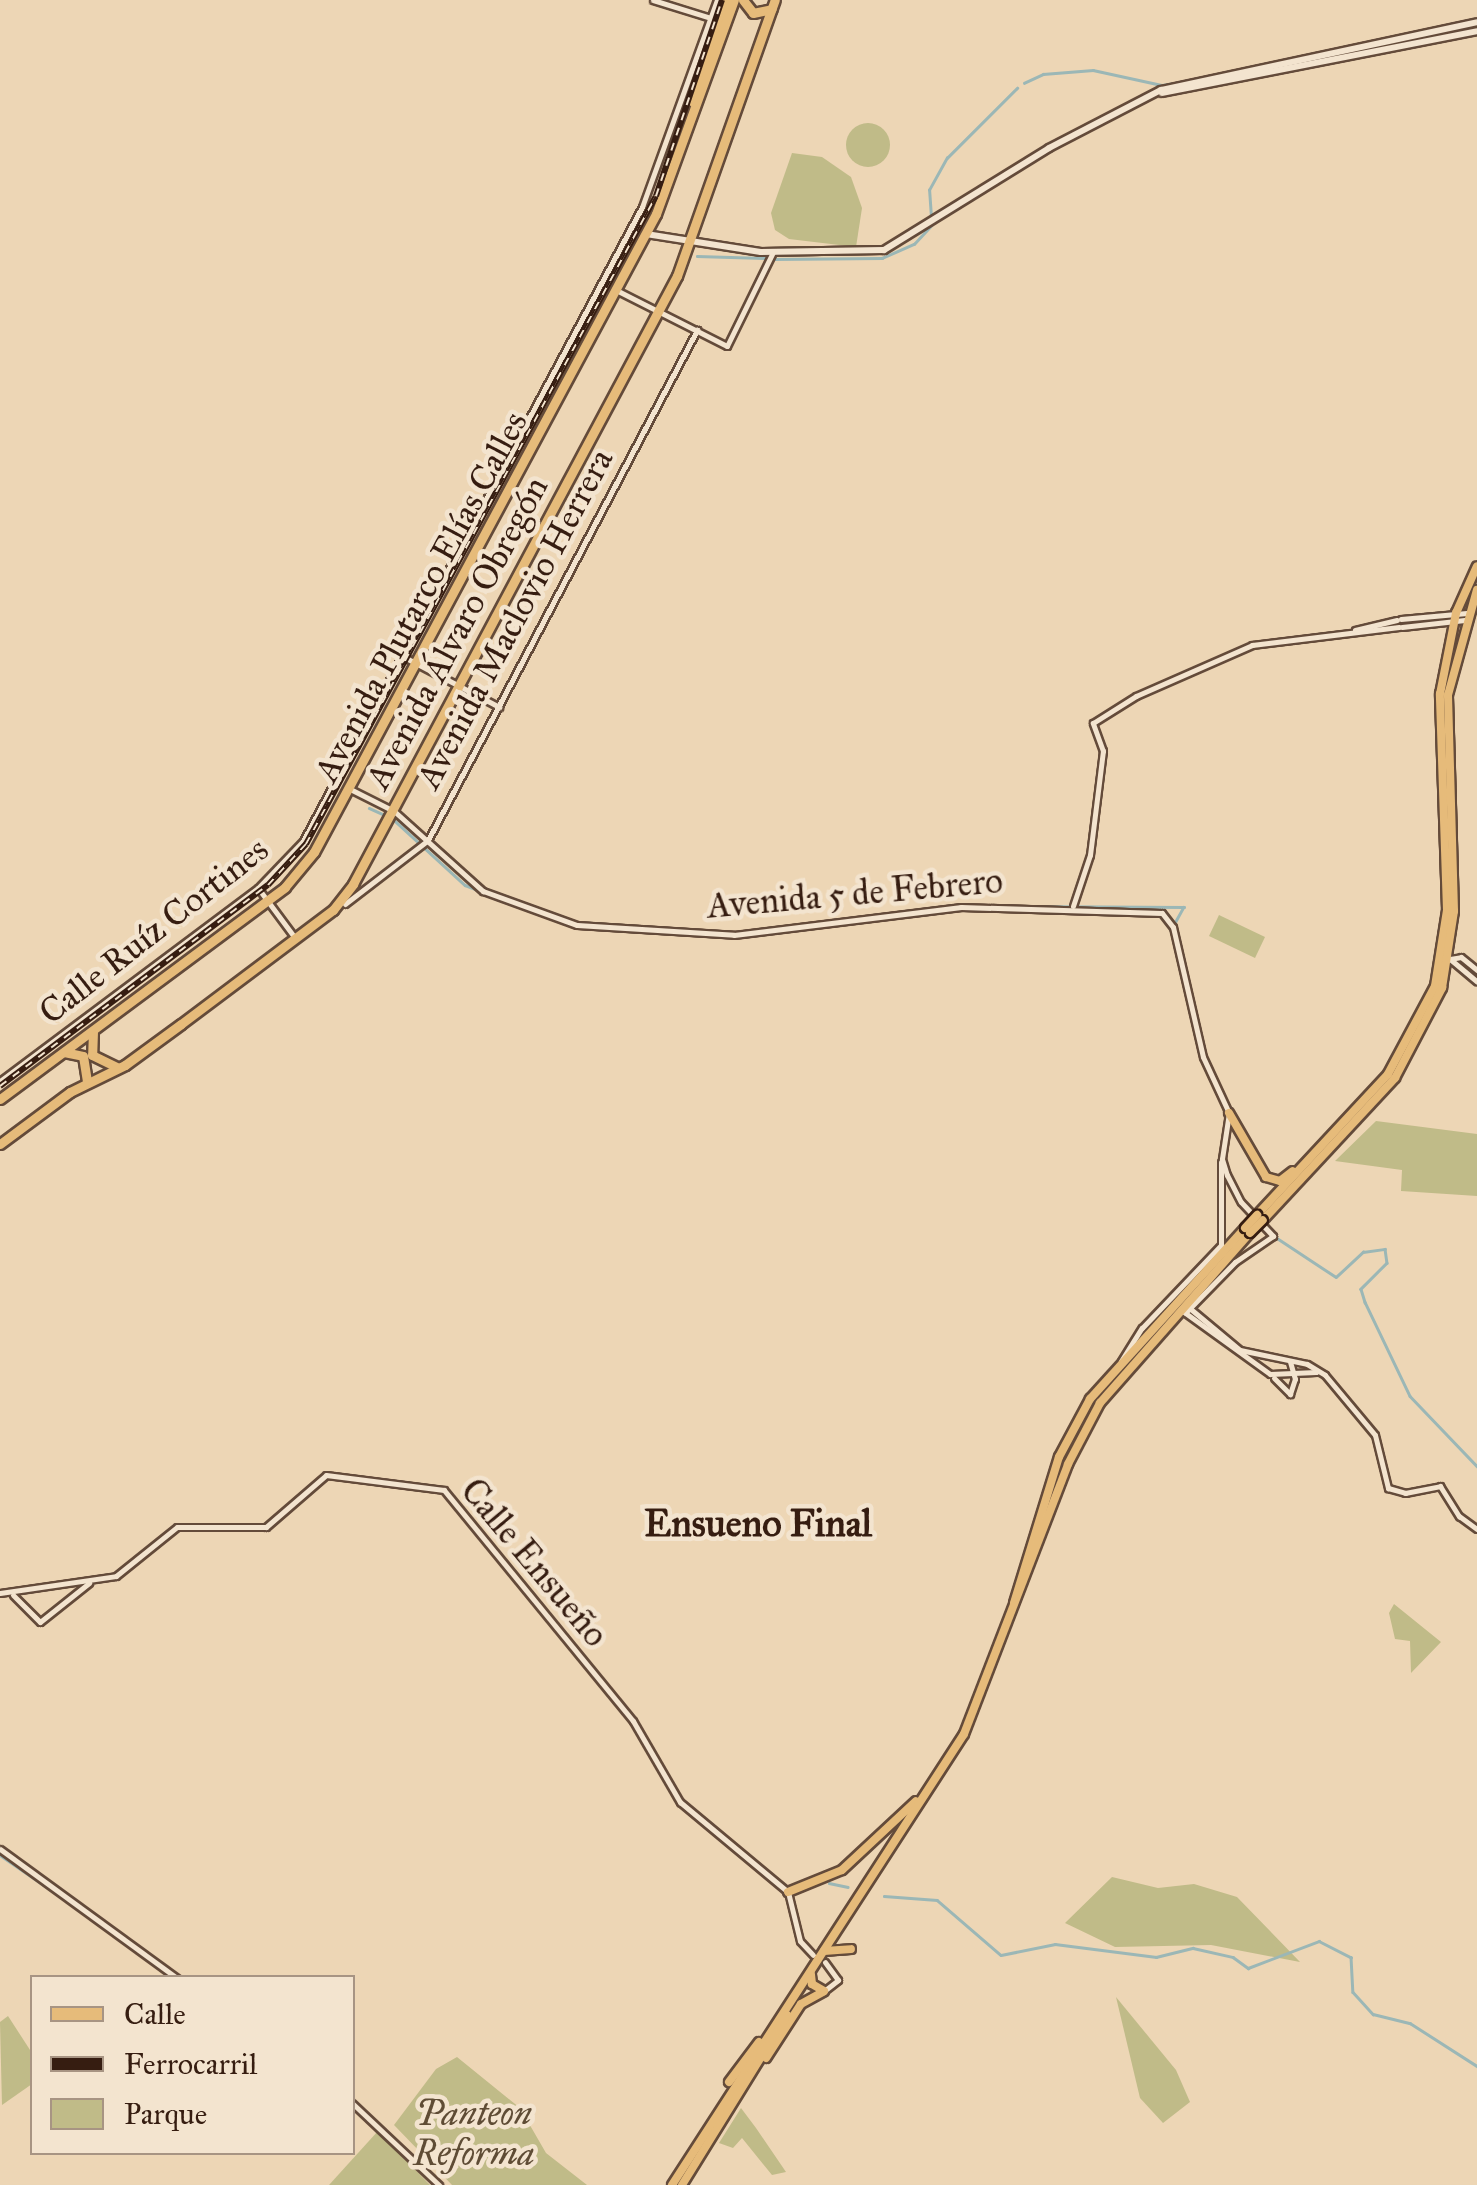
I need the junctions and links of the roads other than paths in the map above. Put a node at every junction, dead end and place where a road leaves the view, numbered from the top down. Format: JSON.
{"nodes":[{"id":1,"x":653,"y":0,"type":"edge"},
{"id":2,"x":717,"y":0,"type":"edge"},
{"id":3,"x":730,"y":0,"type":"edge"},
{"id":4,"x":743,"y":0,"type":"edge"},
{"id":5,"x":774,"y":4,"type":"edge"},
{"id":6,"x":711,"y":18,"type":"junction"},
{"id":7,"x":1477,"y":22,"type":"edge"},
{"id":8,"x":1477,"y":31,"type":"edge"},
{"id":9,"x":1224,"y":78,"type":"junction"},
{"id":10,"x":682,"y":142,"type":"junction"},
{"id":11,"x":646,"y":234,"type":"junction"},
{"id":12,"x":691,"y":242,"type":"junction"},
{"id":13,"x":772,"y":252,"type":"junction"},
{"id":14,"x":616,"y":290,"type":"junction"},
{"id":15,"x":658,"y":311,"type":"junction"},
{"id":16,"x":697,"y":330,"type":"junction"},
{"id":17,"x":1476,"y":569,"type":"edge"},
{"id":18,"x":1476,"y":591,"type":"edge"},
{"id":19,"x":1461,"y":616,"type":"junction"},
{"id":20,"x":402,"y":656,"type":"junction"},
{"id":21,"x":416,"y":663,"type":"junction"},
{"id":22,"x":459,"y":686,"type":"junction"},
{"id":23,"x":499,"y":707,"type":"junction"},
{"id":24,"x":350,"y":789,"type":"junction"},
{"id":25,"x":394,"y":811,"type":"junction"},
{"id":26,"x":428,"y":840,"type":"junction"},
{"id":27,"x":258,"y":888,"type":"junction"},
{"id":28,"x":266,"y":901,"type":"junction"},
{"id":29,"x":345,"y":904,"type":"dead end"},
{"id":30,"x":1074,"y":906,"type":"junction"},
{"id":31,"x":296,"y":938,"type":"junction"},
{"id":32,"x":1445,"y":944,"type":"junction"},
{"id":33,"x":1450,"y":958,"type":"junction"},
{"id":34,"x":1440,"y":967,"type":"junction"},
{"id":35,"x":1477,"y":970,"type":"edge"},
{"id":36,"x":1477,"y":982,"type":"edge"},
{"id":37,"x":93,"y":1028,"type":"junction"},
{"id":38,"x":63,"y":1052,"type":"junction"},
{"id":39,"x":88,"y":1057,"type":"junction"},
{"id":40,"x":120,"y":1067,"type":"junction"},
{"id":41,"x":0,"y":1081,"type":"edge"},
{"id":42,"x":87,"y":1081,"type":"junction"},
{"id":43,"x":0,"y":1098,"type":"edge"},
{"id":44,"x":1230,"y":1113,"type":"junction"},
{"id":45,"x":0,"y":1144,"type":"edge"},
{"id":46,"x":1324,"y":1146,"type":"junction"},
{"id":47,"x":1222,"y":1160,"type":"junction"},
{"id":48,"x":1260,"y":1218,"type":"junction"},
{"id":49,"x":1229,"y":1256,"type":"junction"},
{"id":50,"x":1180,"y":1304,"type":"junction"},
{"id":51,"x":1266,"y":1358,"type":"junction"},
{"id":52,"x":1290,"y":1362,"type":"junction"},
{"id":53,"x":1261,"y":1369,"type":"junction"},
{"id":54,"x":1320,"y":1372,"type":"junction"},
{"id":55,"x":1270,"y":1374,"type":"junction"},
{"id":56,"x":1295,"y":1374,"type":"junction"},
{"id":57,"x":1477,"y":1528,"type":"edge"},
{"id":58,"x":90,"y":1582,"type":"junction"},
{"id":59,"x":0,"y":1593,"type":"edge"},
{"id":60,"x":14,"y":1595,"type":"junction"},
{"id":61,"x":1014,"y":1608,"type":"junction"},
{"id":62,"x":933,"y":1784,"type":"junction"},
{"id":63,"x":0,"y":1849,"type":"edge"},
{"id":64,"x":788,"y":1892,"type":"junction"},
{"id":65,"x":851,"y":1949,"type":"dead end"},
{"id":66,"x":824,"y":1951,"type":"junction"},
{"id":67,"x":813,"y":1955,"type":"dead end"},
{"id":68,"x":825,"y":1962,"type":"dead end"},
{"id":69,"x":811,"y":1972,"type":"junction"},
{"id":70,"x":173,"y":1975,"type":"edge"},
{"id":71,"x":824,"y":1991,"type":"junction"},
{"id":72,"x":772,"y":2037,"type":"junction"},
{"id":73,"x":762,"y":2060,"type":"junction"},
{"id":74,"x":728,"y":2082,"type":"dead end"},
{"id":75,"x":355,"y":2106,"type":"edge"},
{"id":76,"x":438,"y":2185,"type":"edge"},
{"id":77,"x":672,"y":2185,"type":"edge"},
{"id":78,"x":682,"y":2185,"type":"edge"}],
"edges":[{"from":1,"to":6,"type":"street"},
{"from":2,"to":6,"type":"street","name":"Calle Ruíz Cortines"},
{"from":3,"to":10,"type":"highway","name":"Avenida Plutarco Elías Calles"},
{"from":3,"to":10,"type":"highway"},
{"from":4,"to":5,"type":"highway"},
{"from":5,"to":12,"type":"highway","name":"Avenida Álvaro Obregón"},
{"from":6,"to":20,"type":"street","name":"Calle Ruíz Cortines"},
{"from":7,"to":9,"type":"main road"},
{"from":8,"to":9,"type":"main road"},
{"from":9,"to":13,"type":"main road"},
{"from":10,"to":11,"type":"highway","name":"Avenida Plutarco Elías Calles"},
{"from":11,"to":12,"type":"main road"},
{"from":11,"to":14,"type":"highway","name":"Avenida Plutarco Elías Calles"},
{"from":12,"to":13,"type":"main road"},
{"from":12,"to":15,"type":"highway","name":"Avenida Álvaro Obregón"},
{"from":13,"to":16,"type":"street"},
{"from":14,"to":15,"type":"street"},
{"from":14,"to":21,"type":"highway","name":"Avenida Plutarco Elías Calles"},
{"from":15,"to":16,"type":"street"},
{"from":15,"to":22,"type":"highway","name":"Avenida Álvaro Obregón"},
{"from":16,"to":23,"type":"street","name":"Avenida Maclovio Herrera"},
{"from":17,"to":19,"type":"main road"},
{"from":18,"to":19,"type":"main road"},
{"from":19,"to":30,"type":"street"},
{"from":19,"to":32,"type":"main road"},
{"from":19,"to":33,"type":"main road"},
{"from":20,"to":21,"type":"street"},
{"from":20,"to":27,"type":"street","name":"Calle Ruíz Cortines"},
{"from":21,"to":22,"type":"street"},
{"from":21,"to":24,"type":"highway","name":"Avenida Plutarco Elías Calles"},
{"from":22,"to":23,"type":"street"},
{"from":22,"to":25,"type":"highway","name":"Avenida Álvaro Obregón"},
{"from":23,"to":26,"type":"street","name":"Avenida Maclovio Herrera"},
{"from":24,"to":25,"type":"street","name":"Avenida 5 de Febrero"},
{"from":24,"to":28,"type":"highway","name":"Avenida Plutarco Elías Calles"},
{"from":25,"to":26,"type":"street","name":"Avenida 5 de Febrero"},
{"from":25,"to":31,"type":"highway","name":"Avenida Álvaro Obregón"},
{"from":26,"to":29,"type":"street","name":"Avenida Maclovio Herrera"},
{"from":26,"to":30,"type":"street","name":"Avenida 5 de Febrero"},
{"from":27,"to":28,"type":"street"},
{"from":27,"to":41,"type":"street","name":"Calle Ruíz Cortines"},
{"from":28,"to":31,"type":"street"},
{"from":28,"to":37,"type":"highway","name":"Avenida Plutarco Elías Calles"},
{"from":30,"to":44,"type":"street","name":"Avenida 5 de Febrero"},
{"from":31,"to":40,"type":"highway","name":"Avenida Álvaro Obregón"},
{"from":32,"to":33,"type":"main road"},
{"from":32,"to":34,"type":"main road"},
{"from":33,"to":34,"type":"main road"},
{"from":33,"to":35,"type":"street"},
{"from":33,"to":36,"type":"street"},
{"from":33,"to":48,"type":"main road"},
{"from":34,"to":46,"type":"main road"},
{"from":37,"to":38,"type":"highway","name":"Avenida Plutarco Elías Calles"},
{"from":37,"to":39,"type":"highway"},
{"from":38,"to":39,"type":"highway"},
{"from":38,"to":43,"type":"highway","name":"Avenida Plutarco Elías Calles"},
{"from":39,"to":40,"type":"highway"},
{"from":39,"to":42,"type":"highway"},
{"from":40,"to":42,"type":"highway","name":"Avenida Álvaro Obregón"},
{"from":42,"to":45,"type":"highway","name":"Avenida Álvaro Obregón"},
{"from":44,"to":46,"type":"main road"},
{"from":44,"to":47,"type":"street"},
{"from":46,"to":48,"type":"main road"},
{"from":47,"to":49,"type":"street"},
{"from":47,"to":50,"type":"street"},
{"from":48,"to":49,"type":"main road","bridge":true},
{"from":49,"to":50,"type":"main road"},
{"from":49,"to":50,"type":"street"},
{"from":50,"to":51,"type":"street"},
{"from":50,"to":53,"type":"street"},
{"from":50,"to":61,"type":"main road"},
{"from":50,"to":61,"type":"main road"},
{"from":51,"to":52,"type":"street"},
{"from":51,"to":53,"type":"street"},
{"from":52,"to":54,"type":"street"},
{"from":52,"to":56,"type":"street"},
{"from":53,"to":55,"type":"street"},
{"from":54,"to":56,"type":"street"},
{"from":54,"to":57,"type":"street"},
{"from":55,"to":56,"type":"street"},
{"from":55,"to":56,"type":"street"},
{"from":58,"to":60,"type":"street","name":"Calle Ensueño"},
{"from":58,"to":60,"type":"street"},
{"from":58,"to":64,"type":"street","name":"Calle Ensueño"},
{"from":59,"to":60,"type":"street","name":"Calle Ensueño"},
{"from":61,"to":62,"type":"main road"},
{"from":62,"to":64,"type":"main road"},
{"from":62,"to":66,"type":"main road"},
{"from":63,"to":70,"type":"street"},
{"from":64,"to":67,"type":"street"},
{"from":65,"to":66,"type":"main road"},
{"from":66,"to":69,"type":"main road"},
{"from":68,"to":71,"type":"street"},
{"from":69,"to":71,"type":"main road"},
{"from":69,"to":72,"type":"main road"},
{"from":71,"to":73,"type":"main road"},
{"from":72,"to":73,"type":"main road"},
{"from":72,"to":74,"type":"main road"},
{"from":72,"to":77,"type":"main road"},
{"from":73,"to":78,"type":"main road"},
{"from":75,"to":76,"type":"street"}]}
